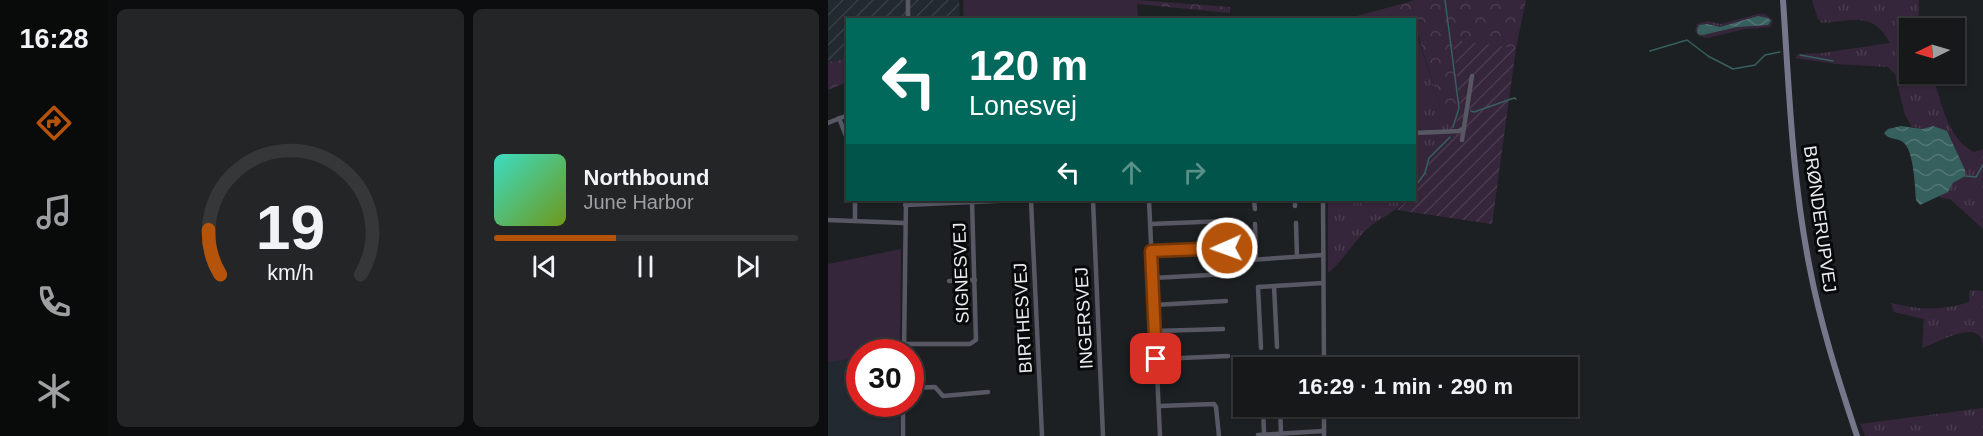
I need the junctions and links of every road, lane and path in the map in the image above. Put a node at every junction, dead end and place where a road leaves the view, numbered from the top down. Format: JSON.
{"nodes":[{"id":1,"x":908,"y":0,"type":"edge"},
{"id":2,"x":1783,"y":0,"type":"edge"},
{"id":3,"x":908,"y":18,"type":"edge"},
{"id":4,"x":1472,"y":76,"type":"dead end"},
{"id":5,"x":846,"y":116,"type":"edge"},
{"id":6,"x":839,"y":118,"type":"junction"},
{"id":7,"x":828,"y":123,"type":"edge"},
{"id":8,"x":1464,"y":128,"type":"junction"},
{"id":9,"x":1416,"y":133,"type":"edge"},
{"id":10,"x":846,"y":136,"type":"edge"},
{"id":11,"x":1462,"y":141,"type":"dead end"},
{"id":12,"x":855,"y":201,"type":"edge"},
{"id":13,"x":955,"y":201,"type":"edge"},
{"id":14,"x":991,"y":201,"type":"edge"},
{"id":15,"x":1031,"y":201,"type":"edge"},
{"id":16,"x":1093,"y":201,"type":"edge"},
{"id":17,"x":1149,"y":201,"type":"edge"},
{"id":18,"x":1254,"y":201,"type":"edge"},
{"id":19,"x":1295,"y":201,"type":"edge"},
{"id":20,"x":1323,"y":201,"type":"edge"},
{"id":21,"x":906,"y":202,"type":"edge"},
{"id":22,"x":972,"y":202,"type":"junction"},
{"id":23,"x":1295,"y":206,"type":"dead end"},
{"id":24,"x":1255,"y":209,"type":"dead end"},
{"id":25,"x":828,"y":219,"type":"edge"},
{"id":26,"x":855,"y":221,"type":"junction"},
{"id":27,"x":1226,"y":221,"type":"dead end"},
{"id":28,"x":905,"y":223,"type":"junction"},
{"id":29,"x":1296,"y":223,"type":"dead end"},
{"id":30,"x":1150,"y":224,"type":"junction"},
{"id":31,"x":1255,"y":224,"type":"dead end"},
{"id":32,"x":1227,"y":248,"type":"dead end"},
{"id":33,"x":1151,"y":251,"type":"junction"},
{"id":34,"x":1323,"y":255,"type":"junction"},
{"id":35,"x":1297,"y":257,"type":"junction"},
{"id":36,"x":1249,"y":260,"type":"dead end"},
{"id":37,"x":1256,"y":260,"type":"junction"},
{"id":38,"x":1227,"y":274,"type":"dead end"},
{"id":39,"x":1153,"y":278,"type":"junction"},
{"id":40,"x":975,"y":280,"type":"junction"},
{"id":41,"x":950,"y":281,"type":"dead end"},
{"id":42,"x":1323,"y":283,"type":"junction"},
{"id":43,"x":1274,"y":286,"type":"junction"},
{"id":44,"x":1226,"y":301,"type":"dead end"},
{"id":45,"x":1154,"y":305,"type":"junction"},
{"id":46,"x":1223,"y":329,"type":"dead end"},
{"id":47,"x":1155,"y":332,"type":"junction"},
{"id":48,"x":904,"y":339,"type":"edge"},
{"id":49,"x":924,"y":344,"type":"edge"},
{"id":50,"x":1277,"y":347,"type":"dead end"},
{"id":51,"x":1261,"y":348,"type":"dead end"},
{"id":52,"x":1228,"y":356,"type":"dead end"},
{"id":53,"x":1324,"y":357,"type":"edge"},
{"id":54,"x":1156,"y":359,"type":"junction"},
{"id":55,"x":924,"y":387,"type":"edge"},
{"id":56,"x":988,"y":392,"type":"dead end"},
{"id":57,"x":1159,"y":406,"type":"junction"},
{"id":58,"x":903,"y":417,"type":"edge"},
{"id":59,"x":1262,"y":417,"type":"edge"},
{"id":60,"x":1280,"y":417,"type":"edge"},
{"id":61,"x":1324,"y":417,"type":"edge"},
{"id":62,"x":1281,"y":433,"type":"junction"},
{"id":63,"x":1324,"y":433,"type":"edge"},
{"id":64,"x":1261,"y":435,"type":"edge"},
{"id":65,"x":903,"y":436,"type":"edge"},
{"id":66,"x":1042,"y":436,"type":"edge"},
{"id":67,"x":1103,"y":436,"type":"edge"},
{"id":68,"x":1160,"y":436,"type":"edge"},
{"id":69,"x":1219,"y":436,"type":"edge"},
{"id":70,"x":1857,"y":436,"type":"edge"}],
"edges":[{"from":1,"to":3,"type":"street"},
{"from":2,"to":70,"type":"street","name":"BRØNDERUPVEJ"},
{"from":4,"to":8,"type":"street"},
{"from":5,"to":6,"type":"street"},
{"from":6,"to":7,"type":"street"},
{"from":6,"to":10,"type":"street"},
{"from":8,"to":9,"type":"street"},
{"from":8,"to":11,"type":"street"},
{"from":12,"to":26,"type":"street"},
{"from":13,"to":21,"type":"street"},
{"from":13,"to":22,"type":"street"},
{"from":14,"to":22,"type":"street"},
{"from":15,"to":66,"type":"street","name":"BIRTHESVEJ"},
{"from":16,"to":67,"type":"street","name":"INGERSVEJ"},
{"from":17,"to":30,"type":"street"},
{"from":18,"to":24,"type":"street"},
{"from":19,"to":23,"type":"street"},
{"from":20,"to":34,"type":"street"},
{"from":21,"to":28,"type":"street"},
{"from":22,"to":40,"type":"street","name":"SIGNESVEJ"},
{"from":25,"to":26,"type":"street"},
{"from":26,"to":28,"type":"street"},
{"from":27,"to":30,"type":"street"},
{"from":28,"to":48,"type":"street"},
{"from":29,"to":35,"type":"street"},
{"from":30,"to":33,"type":"street"},
{"from":31,"to":37,"type":"street"},
{"from":32,"to":33,"type":"street"},
{"from":33,"to":39,"type":"street"},
{"from":34,"to":35,"type":"street"},
{"from":34,"to":42,"type":"street"},
{"from":35,"to":37,"type":"street"},
{"from":36,"to":37,"type":"street"},
{"from":38,"to":39,"type":"street"},
{"from":39,"to":45,"type":"street"},
{"from":40,"to":41,"type":"street"},
{"from":40,"to":49,"type":"street","name":"SIGNESVEJ"},
{"from":42,"to":43,"type":"street"},
{"from":42,"to":53,"type":"street"},
{"from":43,"to":50,"type":"street"},
{"from":43,"to":51,"type":"street"},
{"from":44,"to":45,"type":"street"},
{"from":45,"to":47,"type":"street"},
{"from":46,"to":47,"type":"street"},
{"from":47,"to":54,"type":"street"},
{"from":52,"to":54,"type":"street"},
{"from":54,"to":57,"type":"street"},
{"from":55,"to":56,"type":"street"},
{"from":57,"to":68,"type":"street"},
{"from":57,"to":69,"type":"street"},
{"from":58,"to":65,"type":"street"},
{"from":59,"to":64,"type":"street"},
{"from":60,"to":62,"type":"street"},
{"from":61,"to":63,"type":"street"},
{"from":62,"to":63,"type":"street"},
{"from":62,"to":64,"type":"street"}]}
